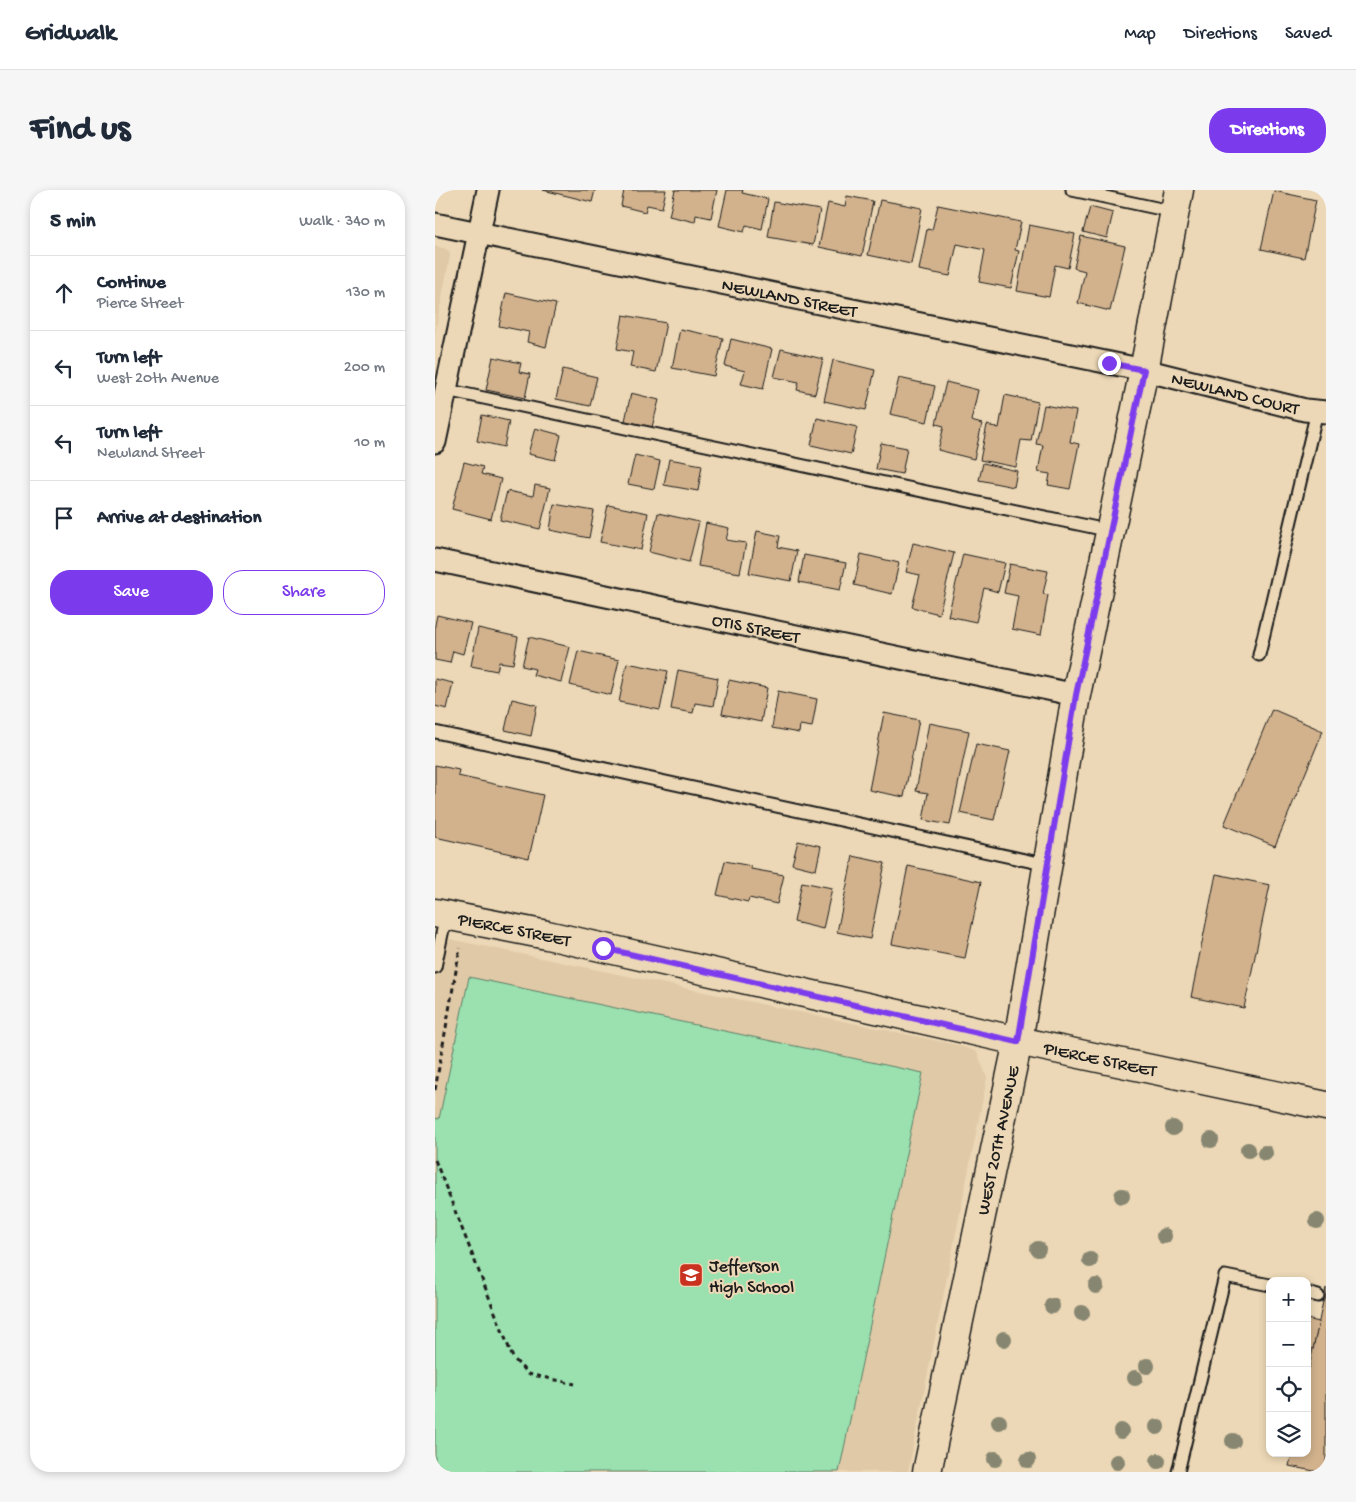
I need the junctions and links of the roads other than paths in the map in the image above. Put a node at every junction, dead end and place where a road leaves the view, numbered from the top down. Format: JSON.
{"nodes":[{"id":1,"x":488,"y":190,"type":"edge"},
{"id":2,"x":1072,"y":190,"type":"edge"},
{"id":3,"x":1177,"y":201,"type":"edge"},
{"id":4,"x":435,"y":224,"type":"edge"},
{"id":5,"x":480,"y":234,"type":"junction"},
{"id":6,"x":1144,"y":370,"type":"junction"},
{"id":7,"x":446,"y":390,"type":"junction"},
{"id":8,"x":1321,"y":412,"type":"edge"},
{"id":9,"x":437,"y":419,"type":"edge"},
{"id":10,"x":435,"y":442,"type":"edge"},
{"id":11,"x":1111,"y":531,"type":"junction"},
{"id":12,"x":435,"y":560,"type":"edge"},
{"id":13,"x":1259,"y":655,"type":"dead end"},
{"id":14,"x":1076,"y":695,"type":"junction"},
{"id":15,"x":435,"y":732,"type":"edge"},
{"id":16,"x":1048,"y":865,"type":"junction"},
{"id":17,"x":441,"y":914,"type":"edge"},
{"id":18,"x":435,"y":967,"type":"edge"},
{"id":19,"x":1018,"y":1042,"type":"junction"},
{"id":20,"x":1326,"y":1106,"type":"edge"},
{"id":21,"x":1266,"y":1284,"type":"edge"},
{"id":22,"x":927,"y":1472,"type":"edge"},
{"id":23,"x":1178,"y":1472,"type":"edge"}],
"edges":[{"from":1,"to":5,"type":"street"},
{"from":2,"to":3,"type":"lane"},
{"from":3,"to":6,"type":"street","name":"WEST 20TH AVENUE"},
{"from":4,"to":5,"type":"street","name":"NEWLAND STREET"},
{"from":5,"to":6,"type":"street","name":"NEWLAND STREET"},
{"from":5,"to":7,"type":"street"},
{"from":6,"to":8,"type":"street","name":"NEWLAND COURT"},
{"from":6,"to":11,"type":"street","name":"WEST 20TH AVENUE"},
{"from":7,"to":9,"type":"street"},
{"from":7,"to":11,"type":"lane"},
{"from":8,"to":13,"type":"lane"},
{"from":9,"to":10,"type":"street"},
{"from":11,"to":14,"type":"street","name":"WEST 20TH AVENUE"},
{"from":12,"to":14,"type":"street","name":"OTIS STREET"},
{"from":14,"to":16,"type":"street","name":"WEST 20TH AVENUE"},
{"from":15,"to":16,"type":"lane"},
{"from":16,"to":19,"type":"street","name":"WEST 20TH AVENUE"},
{"from":17,"to":18,"type":"lane"},
{"from":17,"to":19,"type":"street","name":"PIERCE STREET"},
{"from":19,"to":20,"type":"street","name":"PIERCE STREET"},
{"from":19,"to":22,"type":"street","name":"WEST 20TH AVENUE"},
{"from":21,"to":23,"type":"lane"}]}
